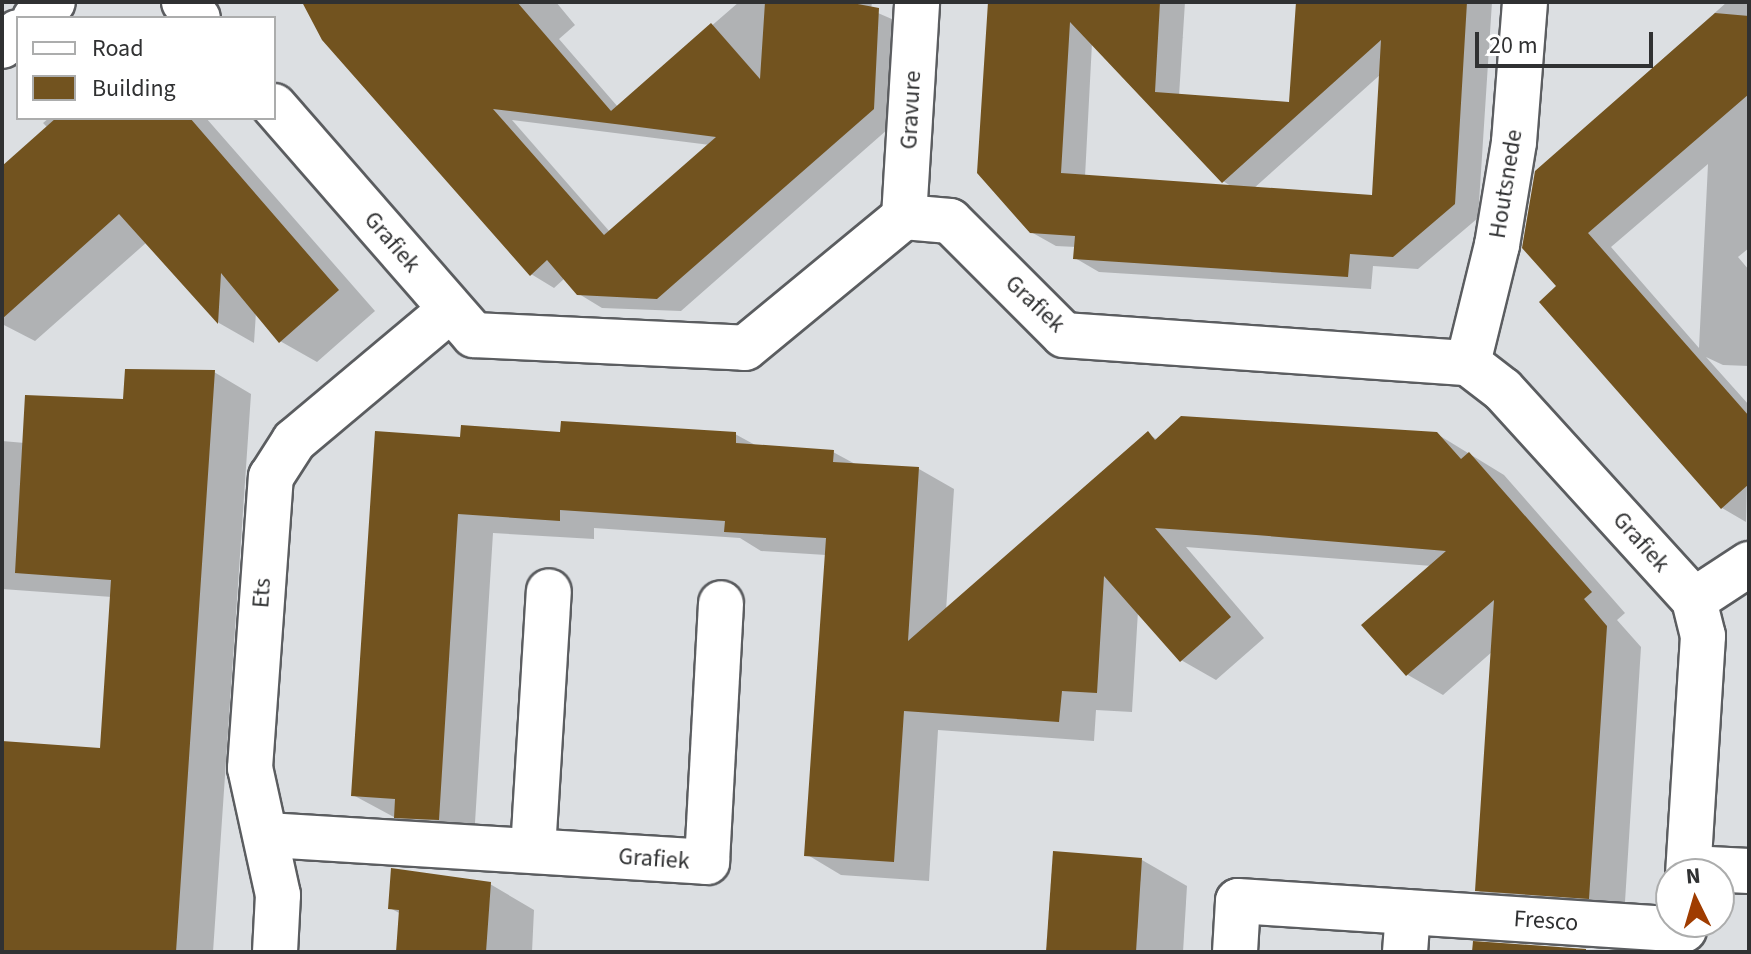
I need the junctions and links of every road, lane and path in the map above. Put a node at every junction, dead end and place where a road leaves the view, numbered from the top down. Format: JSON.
{"nodes":[{"id":1,"x":53,"y":2,"type":"edge"},
{"id":2,"x":917,"y":2,"type":"edge"},
{"id":3,"x":1525,"y":2,"type":"edge"},
{"id":4,"x":37,"y":16,"type":"edge"},
{"id":5,"x":276,"y":108,"type":"edge"},
{"id":6,"x":904,"y":217,"type":"junction"},
{"id":7,"x":450,"y":310,"type":"junction"},
{"id":8,"x":1468,"y":363,"type":"junction"},
{"id":9,"x":1749,"y":564,"type":"edge"},
{"id":10,"x":549,"y":591,"type":"dead end"},
{"id":11,"x":1694,"y":600,"type":"junction"},
{"id":12,"x":721,"y":603,"type":"dead end"},
{"id":13,"x":268,"y":835,"type":"junction"},
{"id":14,"x":533,"y":850,"type":"junction"},
{"id":15,"x":1689,"y":858,"type":"edge"},
{"id":16,"x":1406,"y":932,"type":"edge"},
{"id":17,"x":1655,"y":935,"type":"edge"},
{"id":18,"x":275,"y":952,"type":"edge"},
{"id":19,"x":1235,"y":952,"type":"edge"}],
"edges":[{"from":1,"to":4,"type":"street"},
{"from":2,"to":6,"type":"street","name":"Gravure"},
{"from":3,"to":8,"type":"street","name":"Houtsnede"},
{"from":5,"to":7,"type":"street","name":"Grafiek"},
{"from":6,"to":7,"type":"street","name":"Grafiek"},
{"from":6,"to":8,"type":"street","name":"Grafiek"},
{"from":7,"to":13,"type":"street","name":"Ets"},
{"from":8,"to":11,"type":"street","name":"Grafiek"},
{"from":9,"to":11,"type":"street"},
{"from":10,"to":14,"type":"street"},
{"from":11,"to":15,"type":"street","name":"Grafiek"},
{"from":12,"to":14,"type":"street","name":"Grafiek"},
{"from":13,"to":14,"type":"street","name":"Grafiek"},
{"from":13,"to":18,"type":"street","name":"Ets"},
{"from":16,"to":17,"type":"street","name":"Fresco"},
{"from":16,"to":19,"type":"street","name":"Fresco"}]}
